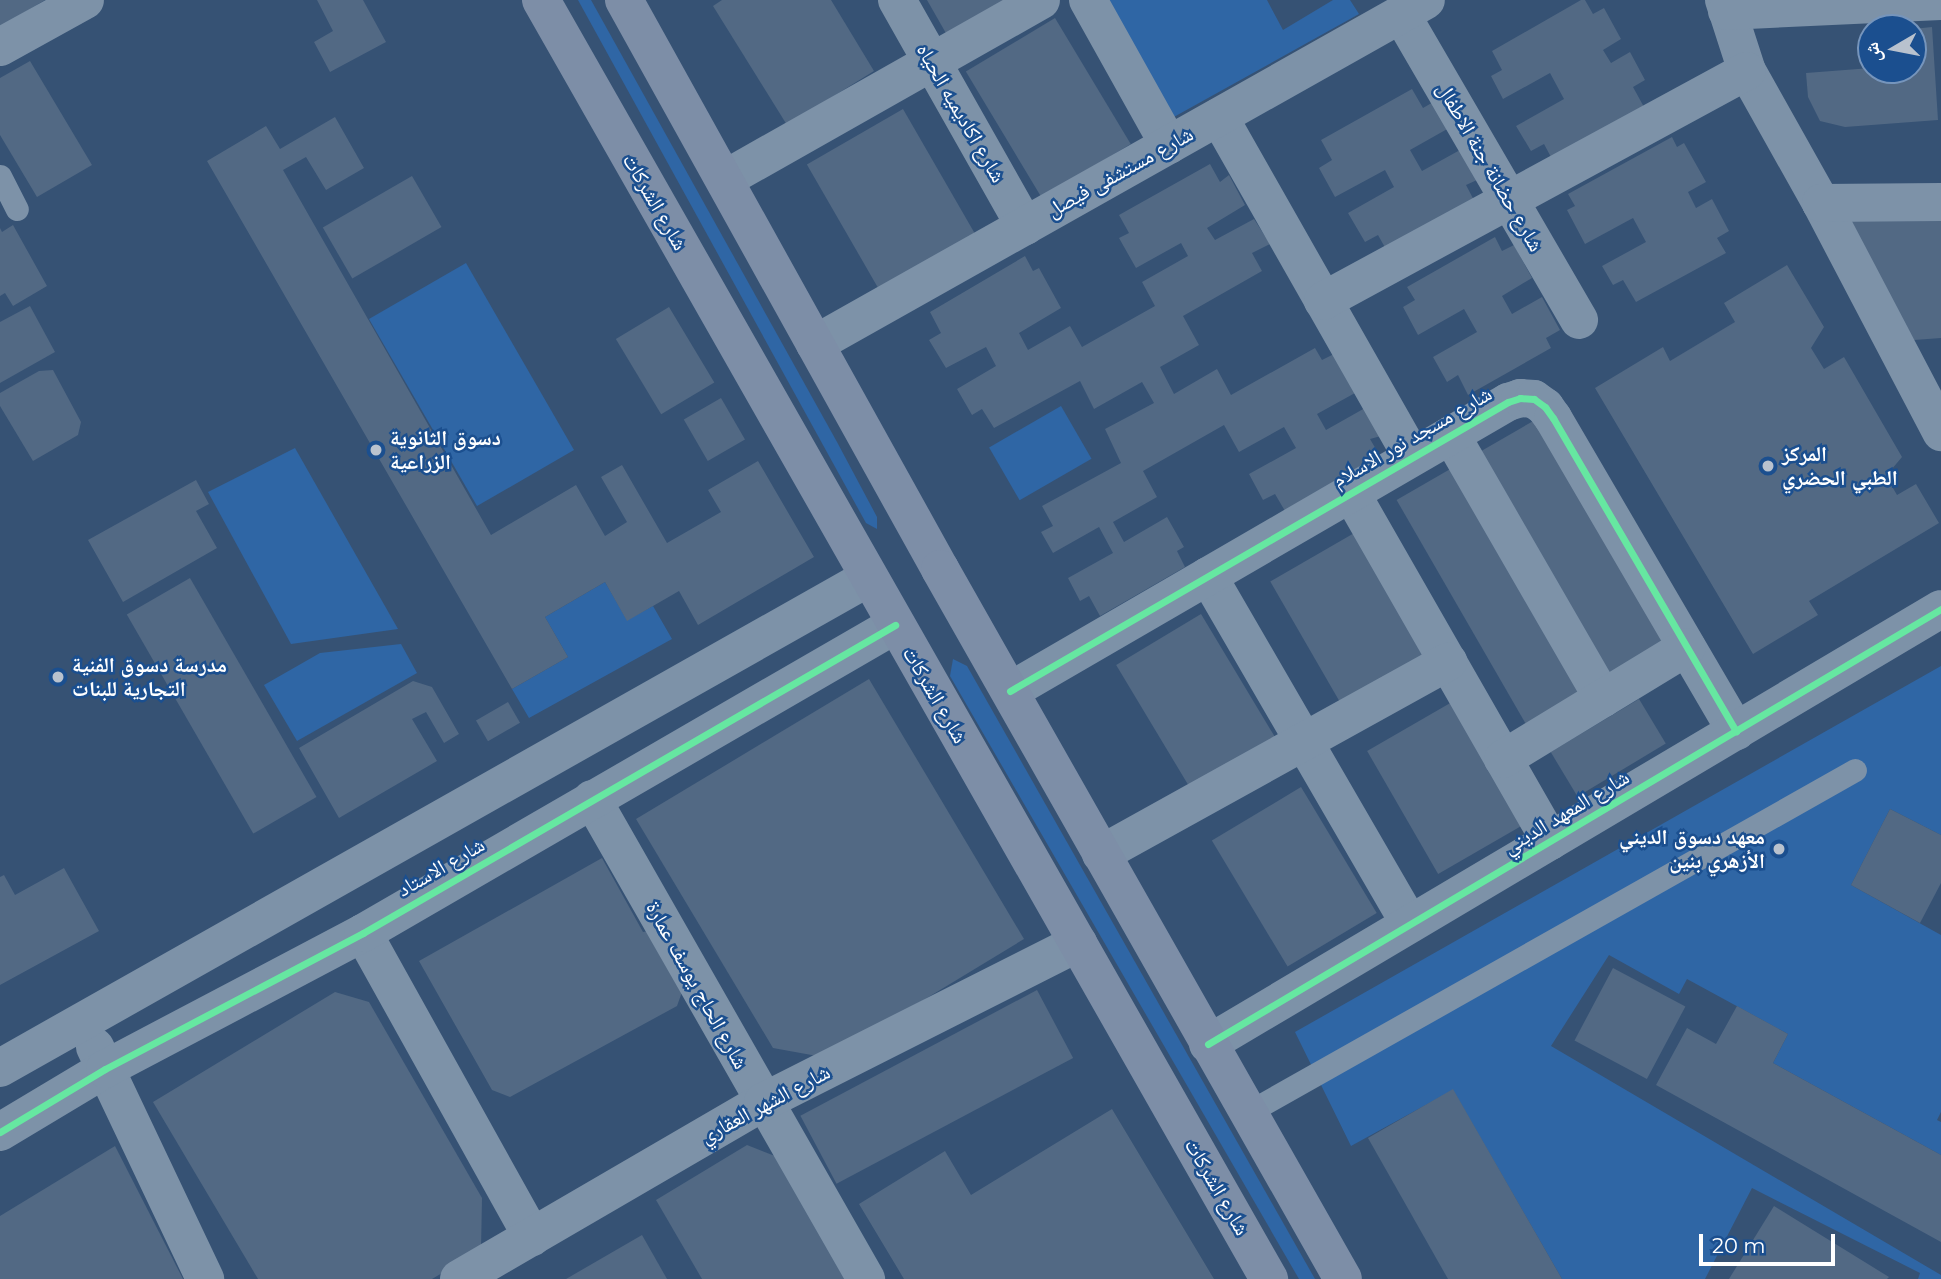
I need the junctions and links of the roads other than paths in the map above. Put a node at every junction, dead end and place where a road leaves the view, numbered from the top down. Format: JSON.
{"nodes":[{"id":1,"x":85,"y":0,"type":"edge"},
{"id":2,"x":541,"y":0,"type":"edge"},
{"id":3,"x":897,"y":0,"type":"edge"},
{"id":4,"x":1041,"y":0,"type":"edge"},
{"id":5,"x":1088,"y":0,"type":"edge"},
{"id":6,"x":626,"y":1,"type":"edge"},
{"id":7,"x":1941,"y":2,"type":"edge"},
{"id":8,"x":1726,"y":5,"type":"edge"},
{"id":9,"x":1401,"y":8,"type":"edge"},
{"id":10,"x":0,"y":47,"type":"edge"},
{"id":11,"x":932,"y":62,"type":"junction"},
{"id":12,"x":1747,"y":71,"type":"junction"},
{"id":13,"x":1219,"y":117,"type":"junction"},
{"id":14,"x":1169,"y":145,"type":"junction"},
{"id":15,"x":0,"y":176,"type":"edge"},
{"id":16,"x":725,"y":179,"type":"junction"},
{"id":17,"x":1509,"y":200,"type":"junction"},
{"id":18,"x":1941,"y":202,"type":"edge"},
{"id":19,"x":1821,"y":203,"type":"junction"},
{"id":20,"x":17,"y":209,"type":"dead end"},
{"id":21,"x":1025,"y":226,"type":"junction"},
{"id":22,"x":1324,"y":301,"type":"junction"},
{"id":23,"x":1579,"y":320,"type":"dead end"},
{"id":24,"x":814,"y":344,"type":"junction"},
{"id":25,"x":1937,"y":417,"type":"edge"},
{"id":26,"x":1451,"y":435,"type":"junction"},
{"id":27,"x":1412,"y":457,"type":"junction"},
{"id":28,"x":1351,"y":493,"type":"junction"},
{"id":29,"x":1208,"y":576,"type":"junction"},
{"id":30,"x":868,"y":578,"type":"junction"},
{"id":31,"x":1941,"y":609,"type":"edge"},
{"id":32,"x":895,"y":625,"type":"junction"},
{"id":33,"x":1687,"y":647,"type":"junction"},
{"id":34,"x":1448,"y":662,"type":"junction"},
{"id":35,"x":1010,"y":691,"type":"junction"},
{"id":36,"x":1603,"y":698,"type":"junction"},
{"id":37,"x":1737,"y":731,"type":"junction"},
{"id":38,"x":1304,"y":742,"type":"junction"},
{"id":39,"x":1503,"y":759,"type":"junction"},
{"id":40,"x":1855,"y":770,"type":"dead end"},
{"id":41,"x":592,"y":799,"type":"junction"},
{"id":42,"x":1550,"y":841,"type":"junction"},
{"id":43,"x":1101,"y":854,"type":"junction"},
{"id":44,"x":1410,"y":924,"type":"junction"},
{"id":45,"x":363,"y":933,"type":"junction"},
{"id":46,"x":1078,"y":943,"type":"junction"},
{"id":47,"x":83,"y":1020,"type":"junction"},
{"id":48,"x":1208,"y":1044,"type":"junction"},
{"id":49,"x":0,"y":1068,"type":"edge"},
{"id":50,"x":105,"y":1069,"type":"junction"},
{"id":51,"x":764,"y":1102,"type":"junction"},
{"id":52,"x":1247,"y":1113,"type":"junction"},
{"id":53,"x":0,"y":1132,"type":"edge"},
{"id":54,"x":532,"y":1237,"type":"junction"},
{"id":55,"x":205,"y":1279,"type":"edge"},
{"id":56,"x":459,"y":1279,"type":"edge"},
{"id":57,"x":866,"y":1279,"type":"edge"},
{"id":58,"x":1269,"y":1279,"type":"edge"},
{"id":59,"x":1343,"y":1279,"type":"edge"}],
"edges":[{"from":1,"to":10,"type":"street"},
{"from":2,"to":30,"type":"main road","name":"شارع الشركات"},
{"from":3,"to":11,"type":"street","name":"شارع اكاديميه الحياه"},
{"from":4,"to":11,"type":"street"},
{"from":5,"to":14,"type":"street"},
{"from":6,"to":16,"type":"main road"},
{"from":7,"to":8,"type":"street"},
{"from":8,"to":12,"type":"street"},
{"from":9,"to":13,"type":"street","name":"شارع مستشفى فيصل"},
{"from":9,"to":17,"type":"street","name":"شارع حضانة جنة الاطفال"},
{"from":11,"to":16,"type":"street"},
{"from":11,"to":21,"type":"street","name":"شارع اكاديميه الحياه"},
{"from":12,"to":17,"type":"street"},
{"from":12,"to":19,"type":"street"},
{"from":13,"to":14,"type":"street","name":"شارع مستشفى فيصل"},
{"from":13,"to":22,"type":"street"},
{"from":14,"to":21,"type":"street","name":"شارع مستشفى فيصل"},
{"from":15,"to":20,"type":"lane"},
{"from":16,"to":24,"type":"main road"},
{"from":17,"to":22,"type":"street"},
{"from":17,"to":23,"type":"street","name":"شارع حضانة جنة الاطفال"},
{"from":18,"to":19,"type":"street"},
{"from":19,"to":25,"type":"street"},
{"from":21,"to":24,"type":"street","name":"شارع مستشفى فيصل"},
{"from":22,"to":27,"type":"street"},
{"from":24,"to":35,"type":"main road"},
{"from":26,"to":27,"type":"street","name":"شارع مسجد نور الاسلام"},
{"from":26,"to":33,"type":"street","name":"شارع مسجد نور الاسلام"},
{"from":26,"to":36,"type":"street"},
{"from":27,"to":28,"type":"street","name":"شارع مسجد نور الاسلام"},
{"from":28,"to":29,"type":"street","name":"شارع مسجد نور الاسلام"},
{"from":28,"to":34,"type":"street"},
{"from":29,"to":35,"type":"street","name":"شارع مسجد نور الاسلام"},
{"from":29,"to":38,"type":"street"},
{"from":30,"to":32,"type":"main road","name":"شارع الشركات"},
{"from":30,"to":47,"type":"street","name":"شارع الاستاد"},
{"from":31,"to":37,"type":"street","name":"شارع المعهد الديني"},
{"from":32,"to":41,"type":"street","name":"شارع الاستاد"},
{"from":32,"to":46,"type":"main road","name":"شارع الشركات"},
{"from":33,"to":36,"type":"street"},
{"from":33,"to":37,"type":"street","name":"شارع مسجد نور الاسلام"},
{"from":34,"to":38,"type":"street"},
{"from":34,"to":39,"type":"street"},
{"from":35,"to":43,"type":"main road"},
{"from":36,"to":39,"type":"street"},
{"from":37,"to":42,"type":"street","name":"شارع المعهد الديني"},
{"from":38,"to":43,"type":"street"},
{"from":38,"to":44,"type":"street"},
{"from":39,"to":42,"type":"street"},
{"from":40,"to":52,"type":"lane"},
{"from":41,"to":45,"type":"street","name":"شارع الاستاد"},
{"from":41,"to":51,"type":"street","name":"شارع الحاج يوسف عمارة"},
{"from":42,"to":44,"type":"street","name":"شارع المعهد الديني"},
{"from":43,"to":48,"type":"main road"},
{"from":44,"to":48,"type":"street","name":"شارع المعهد الديني"},
{"from":45,"to":50,"type":"street","name":"شارع الاستاد"},
{"from":45,"to":54,"type":"street"},
{"from":46,"to":51,"type":"street","name":"شارع الشهر العقاري"},
{"from":46,"to":58,"type":"main road","name":"شارع الشركات"},
{"from":47,"to":49,"type":"street","name":"شارع الاستاد"},
{"from":47,"to":50,"type":"street"},
{"from":48,"to":52,"type":"main road"},
{"from":50,"to":53,"type":"street","name":"شارع الاستاد"},
{"from":50,"to":55,"type":"street"},
{"from":51,"to":54,"type":"street","name":"شارع الشهر العقاري"},
{"from":51,"to":57,"type":"street","name":"شارع الحاج يوسف عمارة"},
{"from":52,"to":59,"type":"main road"},
{"from":54,"to":56,"type":"street","name":"شارع الشهر العقاري"}]}
